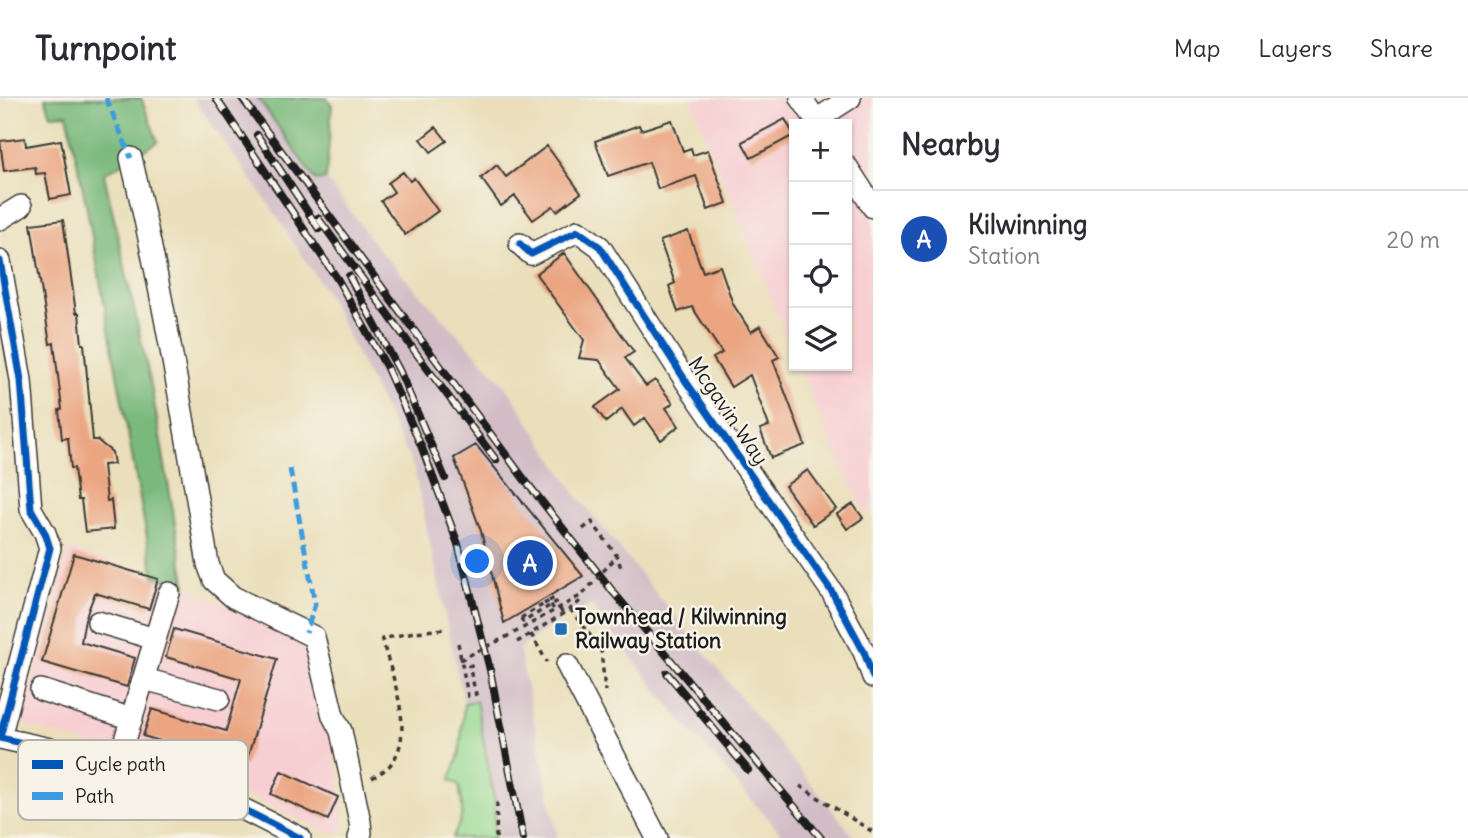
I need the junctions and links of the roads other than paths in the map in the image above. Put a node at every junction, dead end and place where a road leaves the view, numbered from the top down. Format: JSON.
{"nodes":[{"id":1,"x":801,"y":98,"type":"edge"},
{"id":2,"x":850,"y":98,"type":"edge"},
{"id":3,"x":815,"y":119,"type":"edge"},
{"id":4,"x":821,"y":119,"type":"edge"},
{"id":5,"x":131,"y":158,"type":"dead end"},
{"id":6,"x":852,"y":175,"type":"edge"},
{"id":7,"x":21,"y":206,"type":"dead end"},
{"id":8,"x":873,"y":207,"type":"edge"},
{"id":9,"x":0,"y":219,"type":"edge"},
{"id":10,"x":520,"y":244,"type":"dead end"},
{"id":11,"x":0,"y":261,"type":"edge"},
{"id":12,"x":169,"y":593,"type":"dead end"},
{"id":13,"x":98,"y":622,"type":"dead end"},
{"id":14,"x":155,"y":639,"type":"junction"},
{"id":15,"x":558,"y":666,"type":"road end"},
{"id":16,"x":873,"y":677,"type":"edge"},
{"id":17,"x":144,"y":679,"type":"junction"},
{"id":18,"x":41,"y":690,"type":"dead end"},
{"id":19,"x":219,"y":699,"type":"dead end"},
{"id":20,"x":132,"y":719,"type":"junction"},
{"id":21,"x":0,"y":737,"type":"edge"},
{"id":22,"x":125,"y":740,"type":"edge"},
{"id":23,"x":18,"y":742,"type":"edge"},
{"id":24,"x":248,"y":812,"type":"edge"},
{"id":25,"x":300,"y":838,"type":"edge"},
{"id":26,"x":359,"y":838,"type":"edge"},
{"id":27,"x":657,"y":838,"type":"edge"}],
"edges":[{"from":1,"to":3,"type":"street"},
{"from":2,"to":4,"type":"street"},
{"from":5,"to":26,"type":"street"},
{"from":6,"to":8,"type":"street"},
{"from":7,"to":9,"type":"street"},
{"from":10,"to":16,"type":"street","name":"Mcgavin Way"},
{"from":11,"to":21,"type":"street"},
{"from":12,"to":14,"type":"street"},
{"from":13,"to":14,"type":"street"},
{"from":14,"to":17,"type":"street"},
{"from":15,"to":27,"type":"street"},
{"from":17,"to":19,"type":"street"},
{"from":17,"to":20,"type":"street"},
{"from":18,"to":20,"type":"street"},
{"from":20,"to":22,"type":"street"},
{"from":21,"to":23,"type":"street"},
{"from":24,"to":25,"type":"street"}]}
